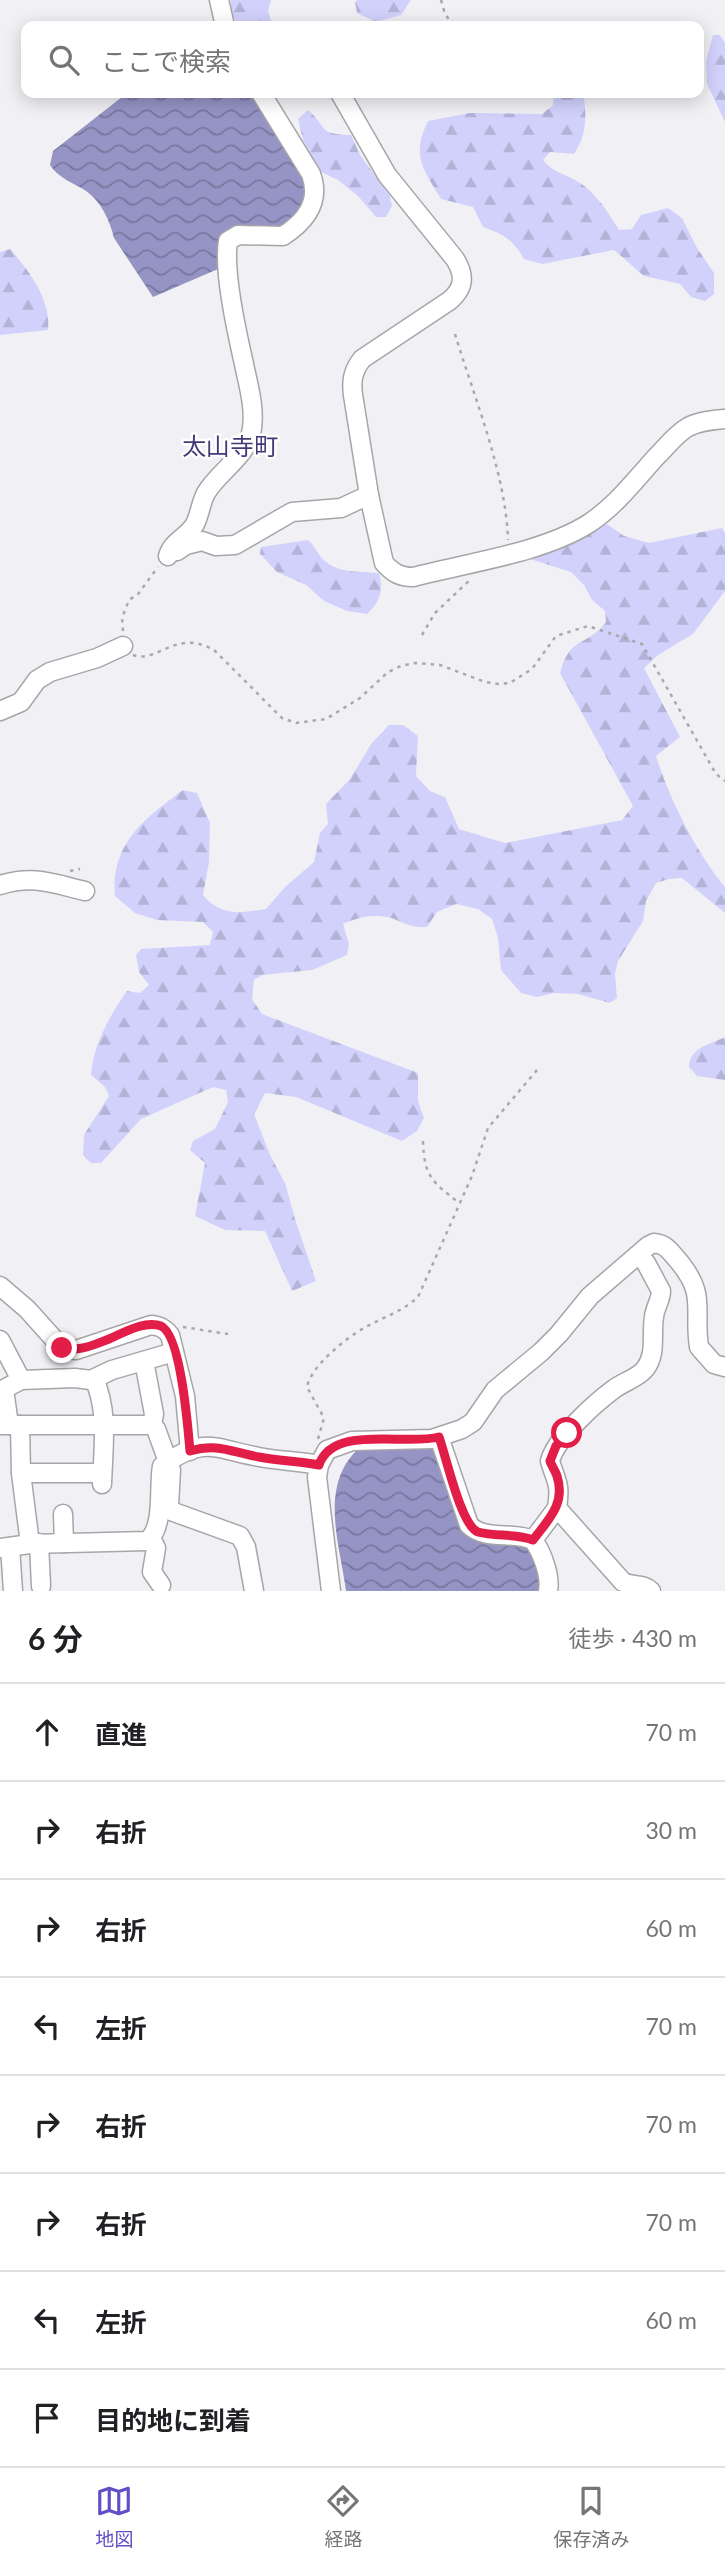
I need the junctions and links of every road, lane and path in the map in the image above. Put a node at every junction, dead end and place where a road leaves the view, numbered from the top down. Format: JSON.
{"nodes":[{"id":1,"x":219,"y":0,"type":"edge"},
{"id":2,"x":441,"y":0,"type":"edge"},
{"id":3,"x":224,"y":21,"type":"edge"},
{"id":4,"x":450,"y":21,"type":"edge"},
{"id":5,"x":264,"y":98,"type":"edge"},
{"id":6,"x":343,"y":98,"type":"edge"},
{"id":7,"x":455,"y":334,"type":"dead end"},
{"id":8,"x":725,"y":419,"type":"edge"},
{"id":9,"x":369,"y":495,"type":"junction"},
{"id":10,"x":508,"y":541,"type":"dead end"},
{"id":11,"x":168,"y":556,"type":"junction"},
{"id":12,"x":476,"y":574,"type":"dead end"},
{"id":13,"x":422,"y":635,"type":"dead end"},
{"id":14,"x":123,"y":646,"type":"junction"},
{"id":15,"x":0,"y":710,"type":"edge"},
{"id":16,"x":725,"y":781,"type":"edge"},
{"id":17,"x":0,"y":885,"type":"edge"},
{"id":18,"x":85,"y":891,"type":"dead end"},
{"id":19,"x":537,"y":1069,"type":"dead end"},
{"id":20,"x":422,"y":1141,"type":"dead end"},
{"id":21,"x":458,"y":1202,"type":"junction"},
{"id":22,"x":638,"y":1255,"type":"junction"},
{"id":23,"x":0,"y":1286,"type":"edge"},
{"id":24,"x":162,"y":1327,"type":"junction"},
{"id":25,"x":228,"y":1334,"type":"dead end"},
{"id":26,"x":0,"y":1340,"type":"edge"},
{"id":27,"x":174,"y":1352,"type":"junction"},
{"id":28,"x":144,"y":1361,"type":"junction"},
{"id":29,"x":725,"y":1367,"type":"edge"},
{"id":30,"x":94,"y":1379,"type":"junction"},
{"id":31,"x":21,"y":1380,"type":"junction"},
{"id":32,"x":103,"y":1424,"type":"junction"},
{"id":33,"x":10,"y":1425,"type":"edge"},
{"id":34,"x":152,"y":1425,"type":"junction"},
{"id":35,"x":439,"y":1437,"type":"junction"},
{"id":36,"x":190,"y":1451,"type":"junction"},
{"id":37,"x":321,"y":1460,"type":"junction"},
{"id":38,"x":168,"y":1462,"type":"junction"},
{"id":39,"x":21,"y":1473,"type":"junction"},
{"id":40,"x":557,"y":1508,"type":"junction"},
{"id":41,"x":63,"y":1514,"type":"dead end"},
{"id":42,"x":257,"y":1528,"type":"dead end"},
{"id":43,"x":240,"y":1536,"type":"junction"},
{"id":44,"x":151,"y":1538,"type":"junction"},
{"id":45,"x":533,"y":1540,"type":"junction"},
{"id":46,"x":64,"y":1543,"type":"junction"},
{"id":47,"x":34,"y":1544,"type":"junction"},
{"id":48,"x":5,"y":1547,"type":"edge"},
{"id":49,"x":41,"y":1586,"type":"dead end"},
{"id":50,"x":161,"y":1586,"type":"dead end"},
{"id":51,"x":13,"y":1591,"type":"edge"},
{"id":52,"x":254,"y":1591,"type":"edge"},
{"id":53,"x":331,"y":1591,"type":"edge"},
{"id":54,"x":548,"y":1591,"type":"edge"},
{"id":55,"x":652,"y":1591,"type":"edge"}],
"edges":[{"from":1,"to":3,"type":"street"},
{"from":2,"to":4,"type":"path"},
{"from":5,"to":11,"type":"street"},
{"from":6,"to":9,"type":"street"},
{"from":7,"to":10,"type":"path"},
{"from":8,"to":9,"type":"street"},
{"from":9,"to":11,"type":"street"},
{"from":11,"to":14,"type":"path"},
{"from":12,"to":13,"type":"path"},
{"from":14,"to":15,"type":"street"},
{"from":14,"to":16,"type":"path"},
{"from":17,"to":18,"type":"street"},
{"from":19,"to":21,"type":"path"},
{"from":20,"to":21,"type":"path"},
{"from":21,"to":37,"type":"path"},
{"from":22,"to":29,"type":"street"},
{"from":22,"to":35,"type":"street"},
{"from":22,"to":40,"type":"street"},
{"from":23,"to":24,"type":"street"},
{"from":24,"to":25,"type":"path"},
{"from":24,"to":27,"type":"street"},
{"from":26,"to":31,"type":"street"},
{"from":27,"to":28,"type":"street"},
{"from":27,"to":36,"type":"street"},
{"from":28,"to":30,"type":"street"},
{"from":28,"to":34,"type":"street"},
{"from":30,"to":31,"type":"street"},
{"from":30,"to":32,"type":"street"},
{"from":31,"to":33,"type":"street"},
{"from":32,"to":33,"type":"street"},
{"from":32,"to":34,"type":"street"},
{"from":32,"to":39,"type":"street"},
{"from":33,"to":39,"type":"street"},
{"from":34,"to":38,"type":"street"},
{"from":35,"to":37,"type":"street"},
{"from":35,"to":45,"type":"street"},
{"from":36,"to":37,"type":"street"},
{"from":36,"to":38,"type":"street"},
{"from":37,"to":53,"type":"street"},
{"from":38,"to":43,"type":"street"},
{"from":38,"to":44,"type":"street"},
{"from":39,"to":47,"type":"street"},
{"from":40,"to":45,"type":"street"},
{"from":40,"to":55,"type":"street"},
{"from":41,"to":46,"type":"street"},
{"from":42,"to":43,"type":"street"},
{"from":43,"to":52,"type":"street"},
{"from":44,"to":46,"type":"street"},
{"from":44,"to":50,"type":"street"},
{"from":45,"to":54,"type":"street"},
{"from":46,"to":47,"type":"street"},
{"from":47,"to":48,"type":"street"},
{"from":47,"to":49,"type":"street"},
{"from":48,"to":51,"type":"street"}]}
